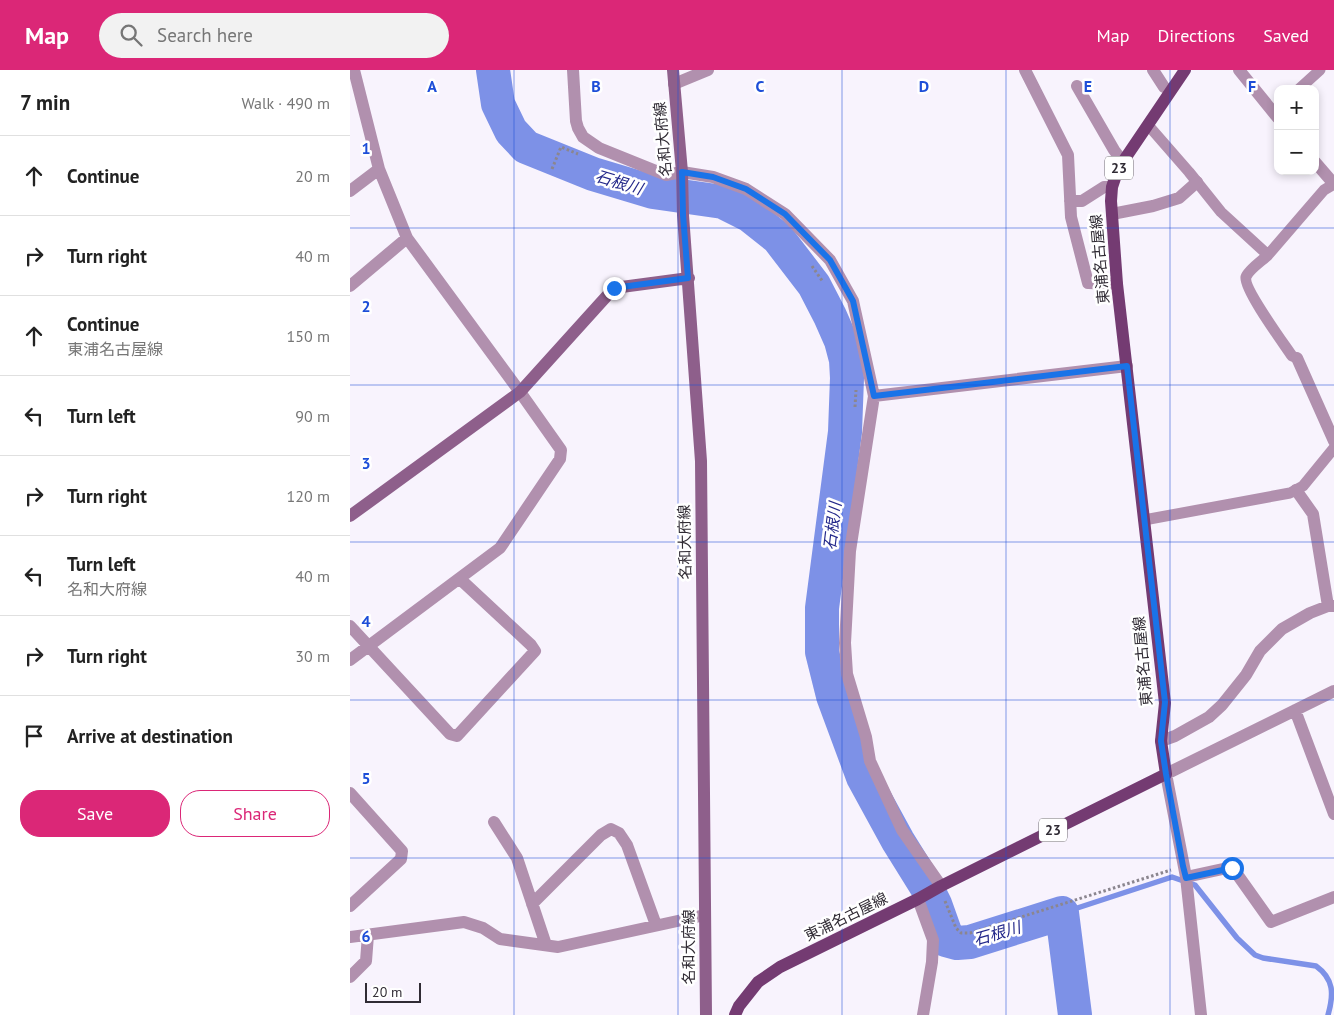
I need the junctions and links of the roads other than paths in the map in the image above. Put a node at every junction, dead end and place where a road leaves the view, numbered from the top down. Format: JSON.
{"nodes":[{"id":1,"x":354,"y":70,"type":"edge"},
{"id":2,"x":573,"y":70,"type":"edge"},
{"id":3,"x":673,"y":70,"type":"edge"},
{"id":4,"x":708,"y":70,"type":"edge"},
{"id":5,"x":1025,"y":70,"type":"edge"},
{"id":6,"x":1153,"y":70,"type":"edge"},
{"id":7,"x":1184,"y":70,"type":"edge"},
{"id":8,"x":1239,"y":70,"type":"edge"},
{"id":9,"x":1320,"y":70,"type":"edge"},
{"id":10,"x":674,"y":84,"type":"junction"},
{"id":11,"x":1303,"y":85,"type":"edge"},
{"id":12,"x":1078,"y":86,"type":"dead end"},
{"id":13,"x":354,"y":87,"type":"edge"},
{"id":14,"x":1170,"y":90,"type":"junction"},
{"id":15,"x":1274,"y":111,"type":"edge"},
{"id":16,"x":1148,"y":125,"type":"junction"},
{"id":17,"x":1124,"y":160,"type":"junction"},
{"id":18,"x":1319,"y":167,"type":"edge"},
{"id":19,"x":379,"y":169,"type":"junction"},
{"id":20,"x":682,"y":172,"type":"junction"},
{"id":21,"x":1197,"y":182,"type":"junction"},
{"id":22,"x":1334,"y":184,"type":"edge"},
{"id":23,"x":1112,"y":187,"type":"junction"},
{"id":24,"x":350,"y":191,"type":"edge"},
{"id":25,"x":1070,"y":201,"type":"junction"},
{"id":26,"x":1112,"y":214,"type":"junction"},
{"id":27,"x":407,"y":238,"type":"junction"},
{"id":28,"x":1268,"y":255,"type":"junction"},
{"id":29,"x":688,"y":278,"type":"junction"},
{"id":30,"x":1117,"y":284,"type":"junction"},
{"id":31,"x":350,"y":286,"type":"edge"},
{"id":32,"x":1297,"y":358,"type":"joint"},
{"id":33,"x":1127,"y":366,"type":"junction"},
{"id":34,"x":520,"y":392,"type":"junction"},
{"id":35,"x":874,"y":396,"type":"junction"},
{"id":36,"x":1334,"y":441,"type":"edge"},
{"id":37,"x":1334,"y":448,"type":"edge"},
{"id":38,"x":1296,"y":490,"type":"junction"},
{"id":39,"x":350,"y":516,"type":"edge"},
{"id":40,"x":1144,"y":520,"type":"junction"},
{"id":41,"x":460,"y":579,"type":"junction"},
{"id":42,"x":1331,"y":606,"type":"edge"},
{"id":43,"x":350,"y":626,"type":"edge"},
{"id":44,"x":369,"y":646,"type":"junction"},
{"id":45,"x":350,"y":660,"type":"edge"},
{"id":46,"x":1334,"y":691,"type":"edge"},
{"id":47,"x":1295,"y":710,"type":"junction"},
{"id":48,"x":1161,"y":741,"type":"junction"},
{"id":49,"x":1166,"y":774,"type":"junction"},
{"id":50,"x":350,"y":793,"type":"edge"},
{"id":51,"x":1331,"y":796,"type":"edge"},
{"id":52,"x":1334,"y":814,"type":"edge"},
{"id":53,"x":494,"y":822,"type":"dead end"},
{"id":54,"x":1184,"y":872,"type":"junction"},
{"id":55,"x":938,"y":888,"type":"junction"},
{"id":56,"x":1334,"y":897,"type":"edge"},
{"id":57,"x":918,"y":900,"type":"junction"},
{"id":58,"x":532,"y":904,"type":"junction"},
{"id":59,"x":350,"y":906,"type":"edge"},
{"id":60,"x":705,"y":915,"type":"junction"},
{"id":61,"x":656,"y":925,"type":"junction"},
{"id":62,"x":368,"y":935,"type":"junction"},
{"id":63,"x":350,"y":937,"type":"edge"},
{"id":64,"x":546,"y":945,"type":"junction"},
{"id":65,"x":350,"y":977,"type":"edge"},
{"id":66,"x":706,"y":1015,"type":"edge"},
{"id":67,"x":735,"y":1015,"type":"edge"},
{"id":68,"x":923,"y":1015,"type":"edge"},
{"id":69,"x":1201,"y":1015,"type":"edge"}],
"edges":[{"from":1,"to":13,"type":"street"},
{"from":2,"to":20,"type":"street"},
{"from":3,"to":10,"type":"main road","name":"名和大府線"},
{"from":4,"to":10,"type":"street"},
{"from":5,"to":25,"type":"street"},
{"from":6,"to":14,"type":"street"},
{"from":7,"to":14,"type":"main road","name":"東浦名古屋線","number":"23"},
{"from":8,"to":15,"type":"street"},
{"from":9,"to":11,"type":"lane"},
{"from":10,"to":20,"type":"main road","name":"名和大府線"},
{"from":12,"to":17,"type":"street"},
{"from":13,"to":19,"type":"street"},
{"from":14,"to":16,"type":"main road","name":"東浦名古屋線","number":"23"},
{"from":16,"to":17,"type":"main road","name":"東浦名古屋線","number":"23"},
{"from":16,"to":21,"type":"lane"},
{"from":17,"to":23,"type":"main road","name":"東浦名古屋線","number":"23"},
{"from":18,"to":22,"type":"street"},
{"from":19,"to":24,"type":"street"},
{"from":19,"to":27,"type":"street"},
{"from":20,"to":29,"type":"main road","name":"名和大府線"},
{"from":20,"to":35,"type":"street"},
{"from":21,"to":26,"type":"street"},
{"from":21,"to":28,"type":"lane"},
{"from":22,"to":28,"type":"lane"},
{"from":23,"to":25,"type":"street"},
{"from":23,"to":26,"type":"main road","name":"東浦名古屋線","number":"23"},
{"from":25,"to":30,"type":"street"},
{"from":26,"to":30,"type":"main road","name":"東浦名古屋線","number":"23"},
{"from":27,"to":31,"type":"street"},
{"from":27,"to":34,"type":"street"},
{"from":28,"to":32,"type":"lane"},
{"from":29,"to":34,"type":"main road"},
{"from":29,"to":60,"type":"main road","name":"名和大府線"},
{"from":30,"to":33,"type":"main road","name":"東浦名古屋線","number":"23"},
{"from":32,"to":36,"type":"street"},
{"from":33,"to":35,"type":"street"},
{"from":33,"to":40,"type":"main road","name":"東浦名古屋線","number":"23"},
{"from":34,"to":39,"type":"main road"},
{"from":34,"to":41,"type":"street"},
{"from":35,"to":55,"type":"street"},
{"from":37,"to":38,"type":"lane"},
{"from":38,"to":40,"type":"lane"},
{"from":38,"to":42,"type":"street"},
{"from":40,"to":48,"type":"main road","name":"東浦名古屋線","number":"23"},
{"from":41,"to":44,"type":"street"},
{"from":41,"to":44,"type":"street"},
{"from":42,"to":48,"type":"street"},
{"from":43,"to":44,"type":"street"},
{"from":44,"to":45,"type":"street"},
{"from":46,"to":47,"type":"street"},
{"from":47,"to":49,"type":"street"},
{"from":47,"to":51,"type":"street"},
{"from":48,"to":49,"type":"main road","name":"東浦名古屋線","number":"23"},
{"from":49,"to":54,"type":"street"},
{"from":49,"to":55,"type":"main road","name":"東浦名古屋線","number":"23"},
{"from":50,"to":59,"type":"street"},
{"from":51,"to":52,"type":"street"},
{"from":53,"to":58,"type":"street"},
{"from":54,"to":56,"type":"street"},
{"from":54,"to":69,"type":"street"},
{"from":55,"to":57,"type":"main road","name":"東浦名古屋線","number":"23"},
{"from":57,"to":67,"type":"main road","name":"東浦名古屋線","number":"23"},
{"from":57,"to":68,"type":"street"},
{"from":58,"to":61,"type":"street"},
{"from":58,"to":64,"type":"street"},
{"from":60,"to":61,"type":"street"},
{"from":60,"to":66,"type":"main road","name":"名和大府線"},
{"from":61,"to":64,"type":"street"},
{"from":62,"to":63,"type":"street"},
{"from":62,"to":64,"type":"street"},
{"from":62,"to":65,"type":"street"}]}
